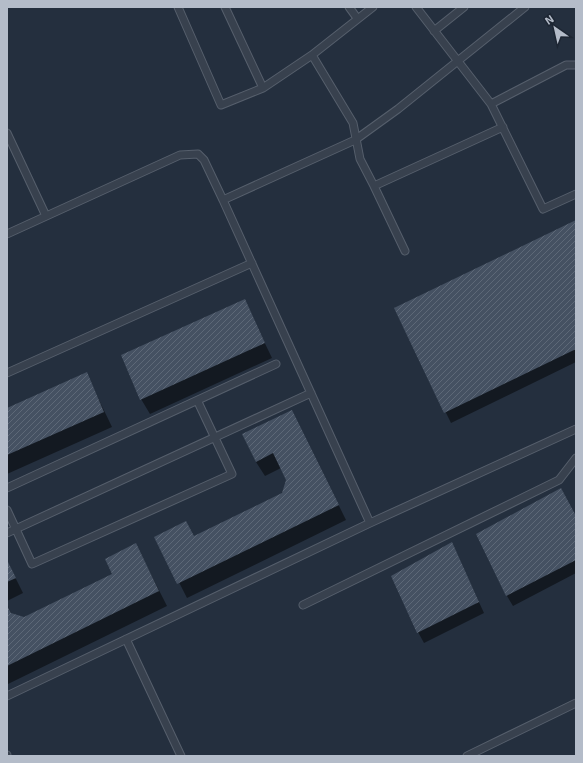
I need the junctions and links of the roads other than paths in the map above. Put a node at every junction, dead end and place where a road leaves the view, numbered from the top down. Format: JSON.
{"nodes":[{"id":1,"x":178,"y":7,"type":"edge"},
{"id":2,"x":349,"y":7,"type":"edge"},
{"id":3,"x":373,"y":7,"type":"edge"},
{"id":4,"x":416,"y":7,"type":"edge"},
{"id":5,"x":464,"y":7,"type":"edge"},
{"id":6,"x":524,"y":7,"type":"edge"},
{"id":7,"x":227,"y":8,"type":"edge"},
{"id":8,"x":357,"y":18,"type":"junction"},
{"id":9,"x":434,"y":31,"type":"junction"},
{"id":10,"x":312,"y":55,"type":"junction"},
{"id":11,"x":458,"y":61,"type":"junction"},
{"id":12,"x":576,"y":65,"type":"edge"},
{"id":13,"x":263,"y":88,"type":"junction"},
{"id":14,"x":491,"y":104,"type":"junction"},
{"id":15,"x":502,"y":127,"type":"junction"},
{"id":16,"x":7,"y":133,"type":"edge"},
{"id":17,"x":355,"y":140,"type":"junction"},
{"id":18,"x":374,"y":186,"type":"junction"},
{"id":19,"x":576,"y":194,"type":"edge"},
{"id":20,"x":223,"y":200,"type":"junction"},
{"id":21,"x":46,"y":216,"type":"junction"},
{"id":22,"x":7,"y":234,"type":"edge"},
{"id":23,"x":405,"y":251,"type":"dead end"},
{"id":24,"x":252,"y":263,"type":"junction"},
{"id":25,"x":276,"y":364,"type":"dead end"},
{"id":26,"x":7,"y":373,"type":"edge"},
{"id":27,"x":310,"y":392,"type":"junction"},
{"id":28,"x":198,"y":402,"type":"junction"},
{"id":29,"x":576,"y":429,"type":"edge"},
{"id":30,"x":215,"y":438,"type":"junction"},
{"id":31,"x":576,"y":458,"type":"edge"},
{"id":32,"x":7,"y":488,"type":"edge"},
{"id":33,"x":7,"y":510,"type":"edge"},
{"id":34,"x":370,"y":523,"type":"junction"},
{"id":35,"x":16,"y":529,"type":"junction"},
{"id":36,"x":7,"y":533,"type":"edge"},
{"id":37,"x":304,"y":605,"type":"dead end"},
{"id":38,"x":126,"y":639,"type":"junction"},
{"id":39,"x":7,"y":696,"type":"edge"},
{"id":40,"x":576,"y":703,"type":"edge"},
{"id":41,"x":181,"y":756,"type":"edge"},
{"id":42,"x":467,"y":756,"type":"edge"}],
"edges":[{"from":1,"to":13,"type":"lane"},
{"from":2,"to":8,"type":"lane"},
{"from":3,"to":8,"type":"lane"},
{"from":4,"to":9,"type":"lane"},
{"from":5,"to":9,"type":"lane"},
{"from":6,"to":11,"type":"lane"},
{"from":7,"to":13,"type":"lane"},
{"from":8,"to":10,"type":"lane"},
{"from":9,"to":11,"type":"lane"},
{"from":10,"to":13,"type":"lane"},
{"from":10,"to":17,"type":"lane"},
{"from":11,"to":14,"type":"lane"},
{"from":11,"to":17,"type":"lane"},
{"from":12,"to":14,"type":"lane"},
{"from":14,"to":15,"type":"lane"},
{"from":15,"to":18,"type":"lane"},
{"from":15,"to":19,"type":"lane"},
{"from":16,"to":21,"type":"lane"},
{"from":17,"to":18,"type":"lane"},
{"from":17,"to":20,"type":"lane"},
{"from":18,"to":23,"type":"lane"},
{"from":20,"to":21,"type":"lane"},
{"from":20,"to":24,"type":"lane"},
{"from":21,"to":22,"type":"lane"},
{"from":24,"to":26,"type":"lane"},
{"from":24,"to":27,"type":"lane"},
{"from":25,"to":28,"type":"lane"},
{"from":27,"to":30,"type":"lane"},
{"from":27,"to":34,"type":"lane"},
{"from":28,"to":30,"type":"lane"},
{"from":28,"to":32,"type":"lane"},
{"from":29,"to":34,"type":"lane"},
{"from":30,"to":35,"type":"lane"},
{"from":30,"to":35,"type":"lane"},
{"from":31,"to":37,"type":"lane"},
{"from":33,"to":35,"type":"lane"},
{"from":34,"to":38,"type":"lane"},
{"from":35,"to":36,"type":"lane"},
{"from":38,"to":39,"type":"lane"},
{"from":38,"to":41,"type":"lane"},
{"from":40,"to":42,"type":"lane"}]}
